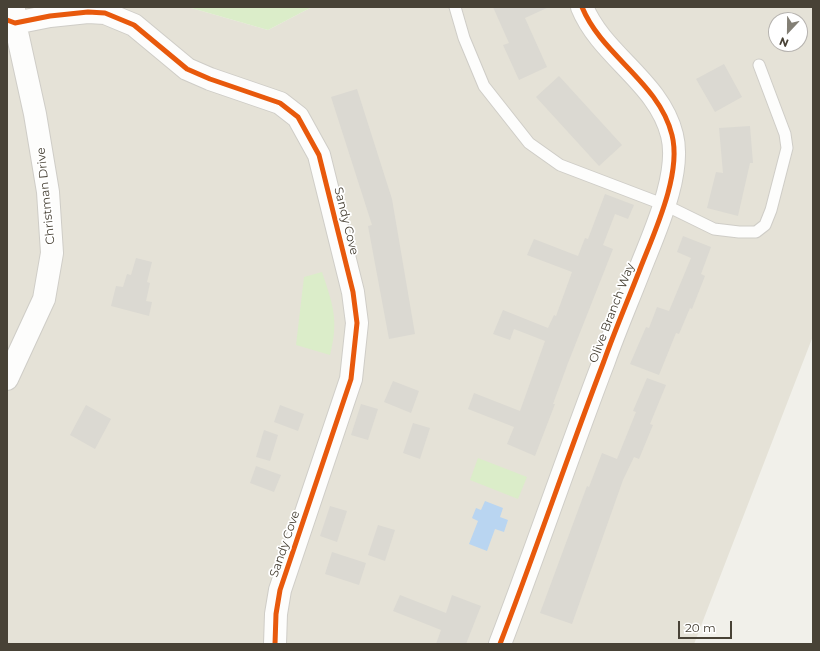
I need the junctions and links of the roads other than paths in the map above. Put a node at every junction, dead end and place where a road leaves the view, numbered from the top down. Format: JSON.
{"nodes":[{"id":1,"x":455,"y":7,"type":"edge"},
{"id":2,"x":582,"y":7,"type":"edge"},
{"id":3,"x":12,"y":17,"type":"edge"},
{"id":4,"x":759,"y":65,"type":"dead end"},
{"id":5,"x":665,"y":205,"type":"junction"},
{"id":6,"x":7,"y":379,"type":"edge"},
{"id":7,"x":275,"y":644,"type":"edge"},
{"id":8,"x":500,"y":644,"type":"edge"}],
"edges":[{"from":1,"to":5,"type":"lane"},
{"from":2,"to":5,"type":"street","name":"Olive Branch Way"},
{"from":3,"to":6,"type":"street","name":"Christman Drive"},
{"from":3,"to":7,"type":"street","name":"Sandy Cove"},
{"from":4,"to":5,"type":"lane"},
{"from":5,"to":8,"type":"street","name":"Olive Branch Way"}]}
